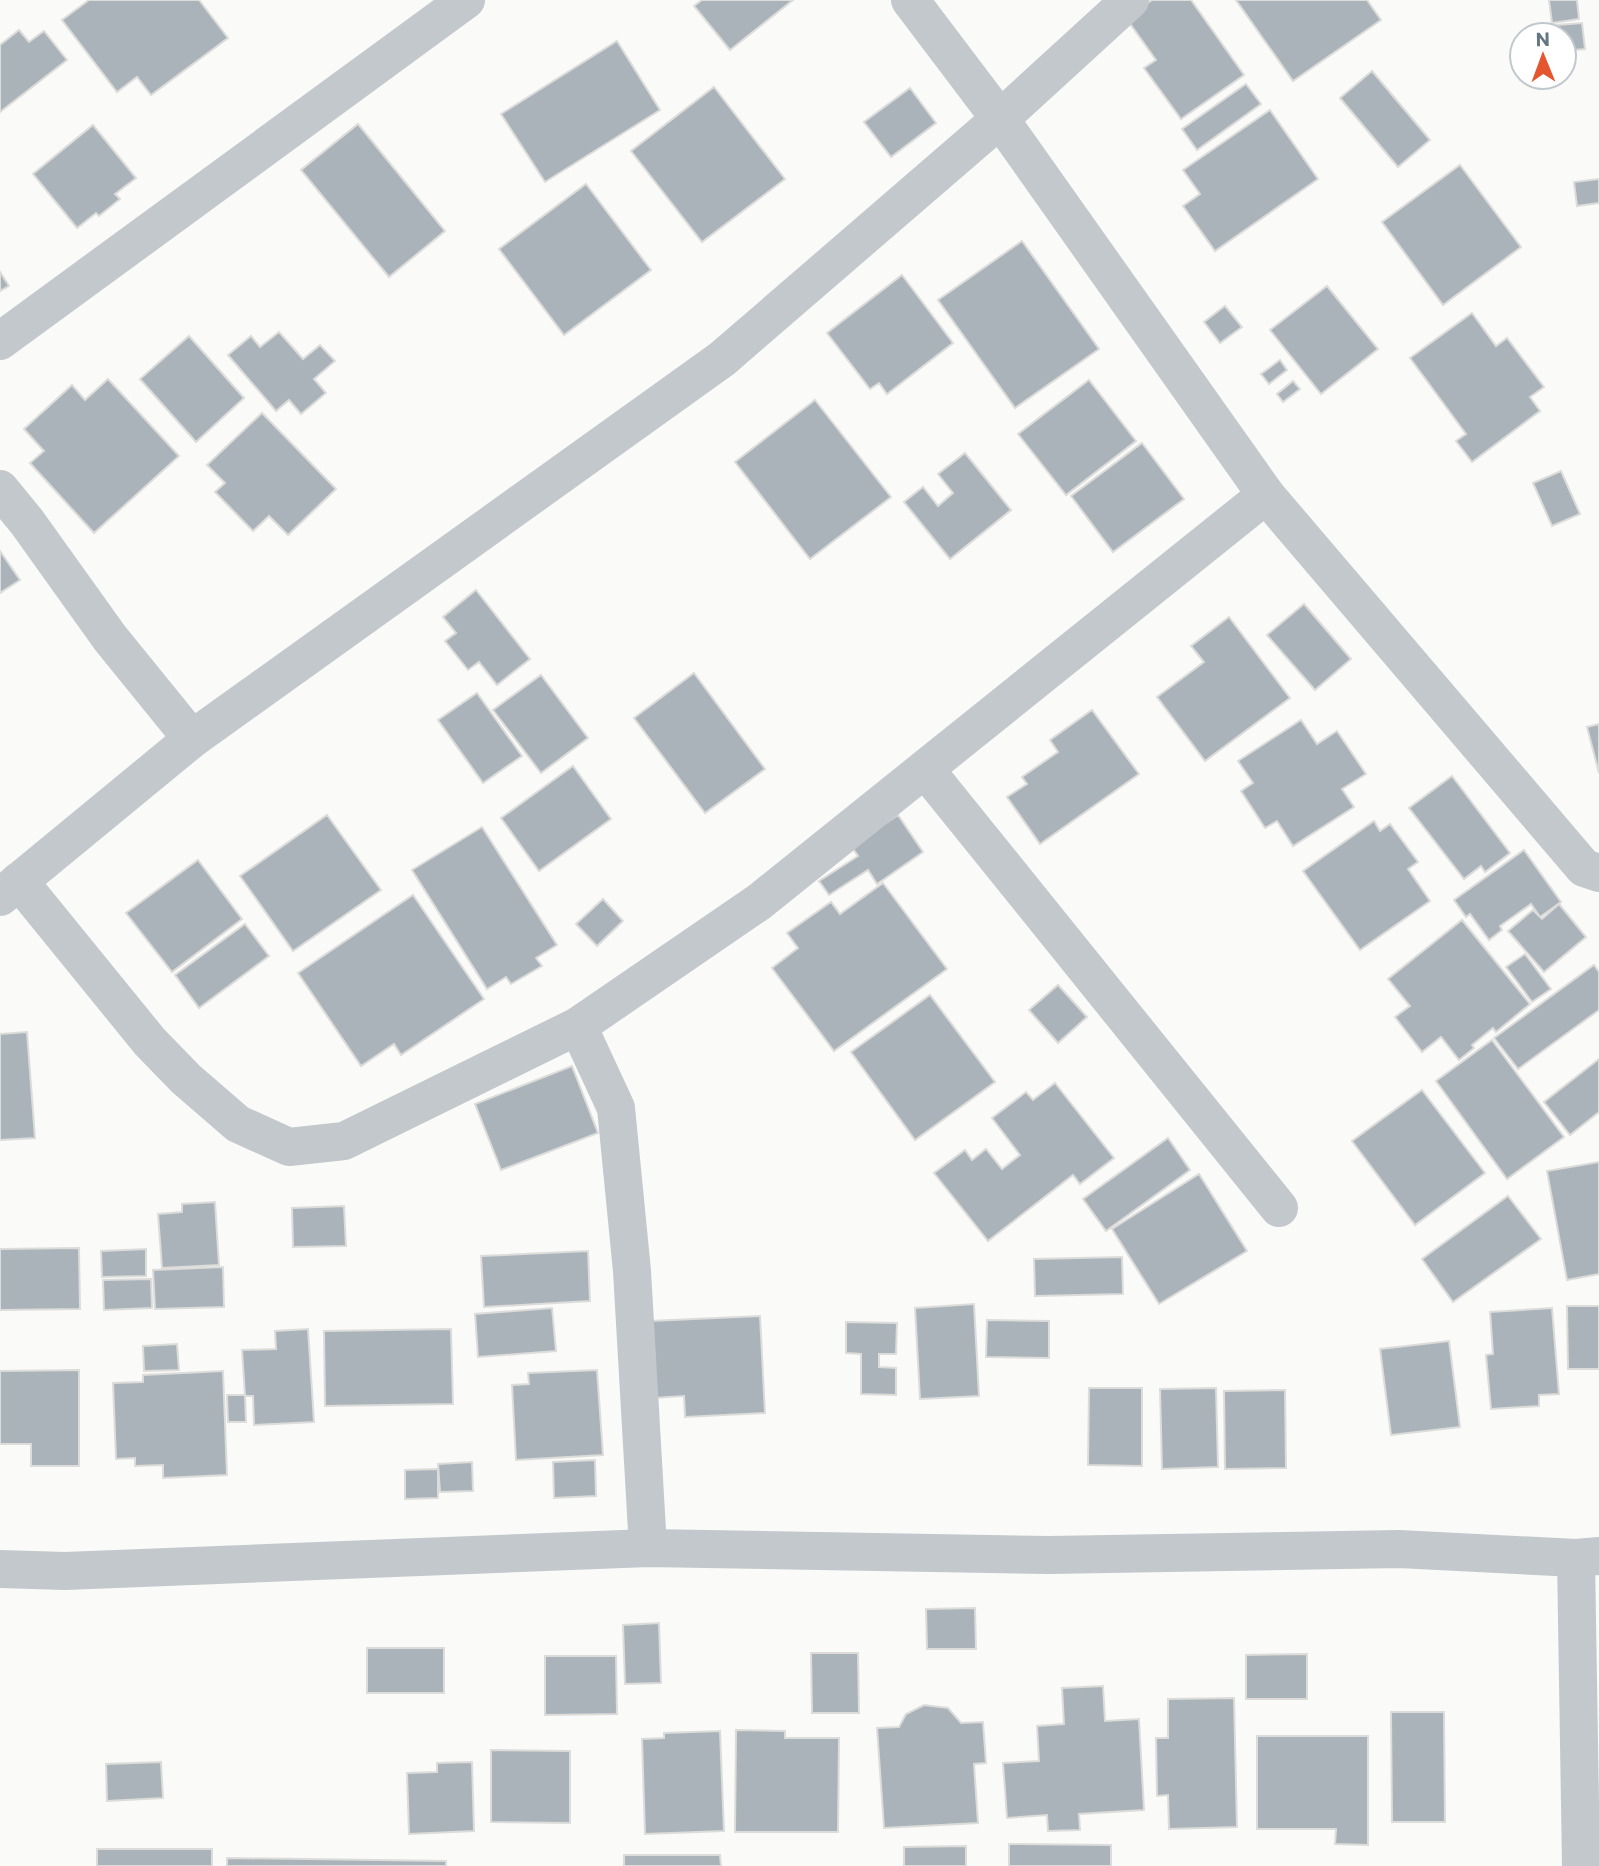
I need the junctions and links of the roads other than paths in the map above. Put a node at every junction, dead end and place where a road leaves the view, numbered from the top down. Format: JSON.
{"nodes":[{"id":1,"x":466,"y":0,"type":"edge"},
{"id":2,"x":909,"y":0,"type":"edge"},
{"id":3,"x":1130,"y":0,"type":"edge"},
{"id":4,"x":1000,"y":119,"type":"junction"},
{"id":5,"x":0,"y":341,"type":"edge"},
{"id":6,"x":0,"y":489,"type":"edge"},
{"id":7,"x":1266,"y":495,"type":"junction"},
{"id":8,"x":192,"y":739,"type":"junction"},
{"id":9,"x":925,"y":769,"type":"junction"},
{"id":10,"x":1599,"y":873,"type":"edge"},
{"id":11,"x":9,"y":889,"type":"edge"},
{"id":12,"x":578,"y":1026,"type":"junction"},
{"id":13,"x":1279,"y":1208,"type":"dead end"},
{"id":14,"x":648,"y":1548,"type":"junction"},
{"id":15,"x":1587,"y":1557,"type":"edge"},
{"id":16,"x":0,"y":1569,"type":"edge"},
{"id":17,"x":1581,"y":1866,"type":"edge"}],
"edges":[{"from":1,"to":5,"type":"street"},
{"from":2,"to":4,"type":"street"},
{"from":3,"to":4,"type":"street"},
{"from":4,"to":7,"type":"street"},
{"from":4,"to":8,"type":"street"},
{"from":6,"to":8,"type":"street"},
{"from":7,"to":9,"type":"street"},
{"from":7,"to":10,"type":"street"},
{"from":8,"to":11,"type":"street"},
{"from":9,"to":12,"type":"street"},
{"from":9,"to":13,"type":"street"},
{"from":11,"to":12,"type":"street"},
{"from":12,"to":14,"type":"street"},
{"from":14,"to":15,"type":"street"},
{"from":14,"to":16,"type":"street"},
{"from":15,"to":17,"type":"street"}]}
